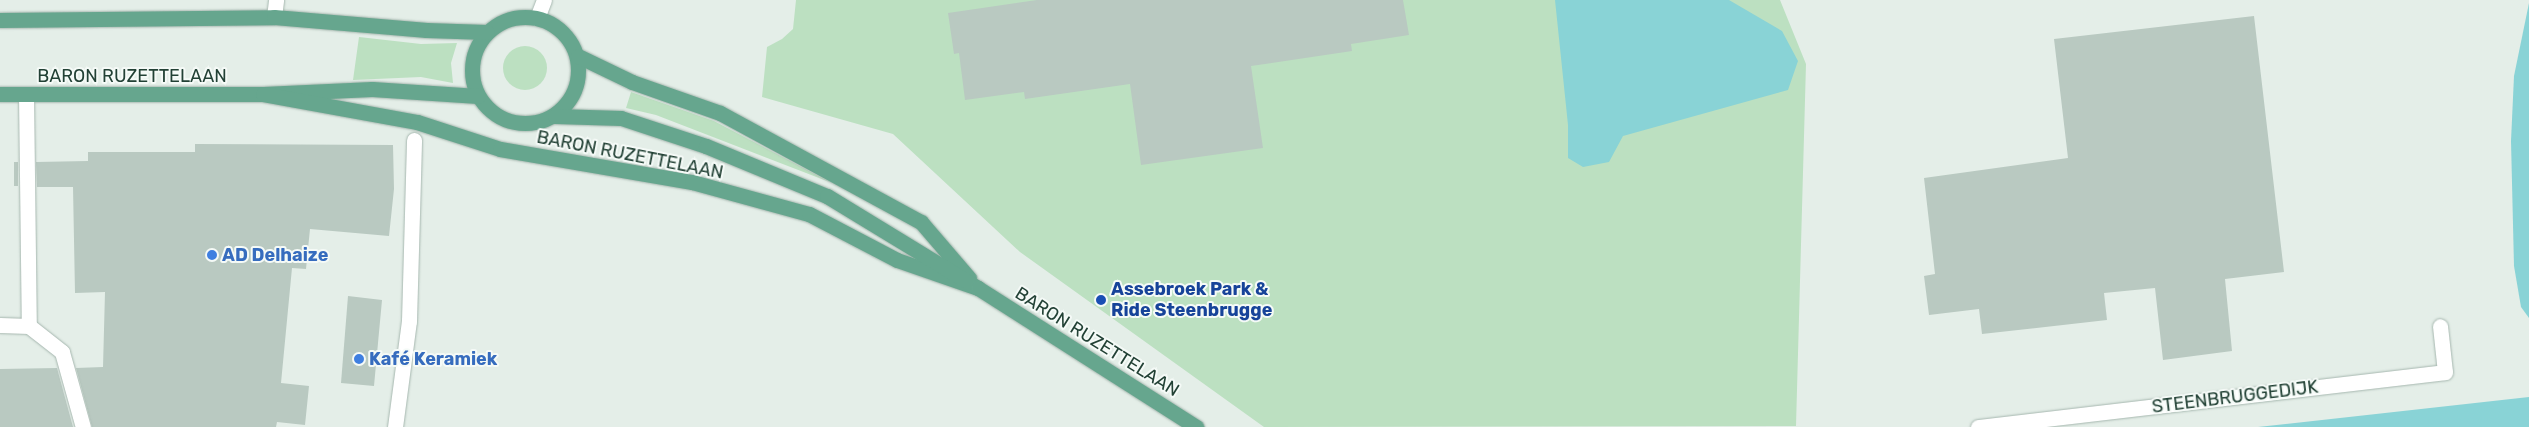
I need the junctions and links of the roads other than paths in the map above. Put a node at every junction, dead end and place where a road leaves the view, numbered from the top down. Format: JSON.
{"nodes":[{"id":1,"x":276,"y":0,"type":"edge"},
{"id":2,"x":544,"y":0,"type":"edge"},
{"id":3,"x":274,"y":18,"type":"junction"},
{"id":4,"x":537,"y":18,"type":"junction"},
{"id":5,"x":0,"y":20,"type":"edge"},
{"id":6,"x":487,"y":32,"type":"junction"},
{"id":7,"x":578,"y":56,"type":"junction"},
{"id":8,"x":0,"y":94,"type":"edge"},
{"id":9,"x":26,"y":94,"type":"junction"},
{"id":10,"x":263,"y":94,"type":"junction"},
{"id":11,"x":478,"y":96,"type":"junction"},
{"id":12,"x":555,"y":116,"type":"junction"},
{"id":13,"x":414,"y":140,"type":"dead end"},
{"id":14,"x":978,"y":288,"type":"junction"},
{"id":15,"x":0,"y":325,"type":"edge"},
{"id":16,"x":29,"y":326,"type":"junction"},
{"id":17,"x":2440,"y":326,"type":"dead end"},
{"id":18,"x":83,"y":427,"type":"edge"},
{"id":19,"x":395,"y":427,"type":"edge"},
{"id":20,"x":1196,"y":427,"type":"edge"},
{"id":21,"x":1978,"y":427,"type":"edge"}],
"edges":[{"from":1,"to":3,"type":"street"},
{"from":2,"to":4,"type":"street"},
{"from":3,"to":5,"type":"main road"},
{"from":3,"to":6,"type":"main road"},
{"from":4,"to":6,"type":"main road"},
{"from":4,"to":7,"type":"main road"},
{"from":6,"to":11,"type":"main road"},
{"from":7,"to":12,"type":"main road"},
{"from":7,"to":14,"type":"main road","name":"BARON RUZETTELAAN"},
{"from":8,"to":9,"type":"main road","name":"BARON RUZETTELAAN"},
{"from":9,"to":10,"type":"main road","name":"BARON RUZETTELAAN"},
{"from":9,"to":16,"type":"street"},
{"from":10,"to":11,"type":"main road","name":"BARON RUZETTELAAN"},
{"from":10,"to":14,"type":"main road","name":"BARON RUZETTELAAN"},
{"from":11,"to":12,"type":"main road"},
{"from":12,"to":14,"type":"main road","name":"BARON RUZETTELAAN"},
{"from":13,"to":19,"type":"street"},
{"from":14,"to":20,"type":"main road","name":"BARON RUZETTELAAN"},
{"from":15,"to":16,"type":"street"},
{"from":16,"to":18,"type":"street"},
{"from":17,"to":21,"type":"street","name":"STEENBRUGGEDIJK"}]}
